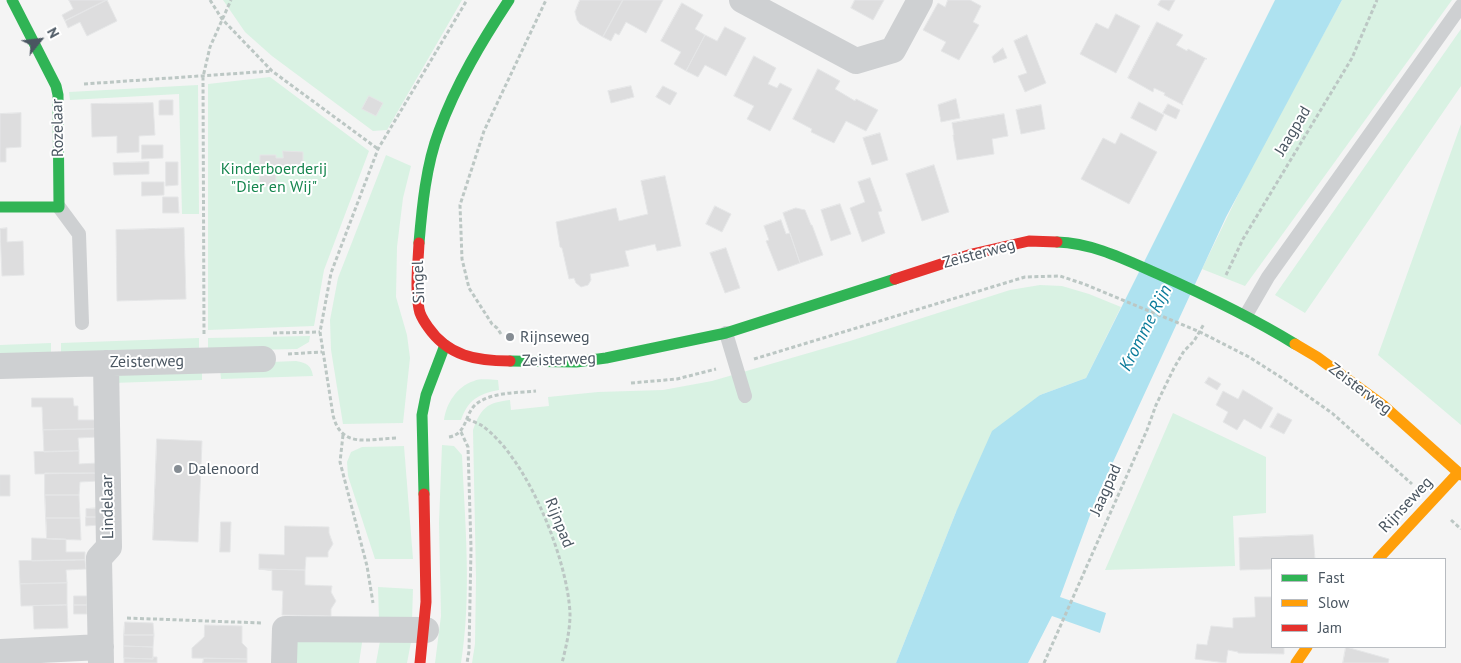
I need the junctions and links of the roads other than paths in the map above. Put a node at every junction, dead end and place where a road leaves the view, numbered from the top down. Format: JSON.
{"nodes":[{"id":1,"x":12,"y":0,"type":"edge"},
{"id":2,"x":509,"y":0,"type":"edge"},
{"id":3,"x":742,"y":0,"type":"edge"},
{"id":4,"x":920,"y":0,"type":"edge"},
{"id":5,"x":1461,"y":6,"type":"edge"},
{"id":6,"x":0,"y":207,"type":"edge"},
{"id":7,"x":55,"y":207,"type":"junction"},
{"id":8,"x":1246,"y":315,"type":"junction"},
{"id":9,"x":82,"y":323,"type":"dead end"},
{"id":10,"x":726,"y":333,"type":"junction"},
{"id":11,"x":445,"y":345,"type":"junction"},
{"id":12,"x":263,"y":359,"type":"road end"},
{"id":13,"x":106,"y":362,"type":"junction"},
{"id":14,"x":0,"y":366,"type":"edge"},
{"id":15,"x":745,"y":396,"type":"dead end"},
{"id":16,"x":1460,"y":474,"type":"edge"},
{"id":17,"x":1379,"y":558,"type":"edge"},
{"id":18,"x":426,"y":630,"type":"junction"},
{"id":19,"x":1306,"y":648,"type":"edge"},
{"id":20,"x":0,"y":652,"type":"edge"},
{"id":21,"x":101,"y":655,"type":"edge"},
{"id":22,"x":284,"y":663,"type":"edge"},
{"id":23,"x":420,"y":663,"type":"edge"},
{"id":24,"x":1296,"y":663,"type":"edge"}],
"edges":[{"from":1,"to":7,"type":"street","name":"Rozelaar"},
{"from":2,"to":11,"type":"street","name":"Singel"},
{"from":3,"to":4,"type":"street"},
{"from":5,"to":8,"type":"lane"},
{"from":6,"to":7,"type":"street"},
{"from":7,"to":9,"type":"lane"},
{"from":8,"to":10,"type":"street","name":"Zeisterweg"},
{"from":8,"to":16,"type":"street","name":"Zeisterweg"},
{"from":10,"to":11,"type":"street","name":"Zeisterweg"},
{"from":10,"to":15,"type":"lane"},
{"from":11,"to":18,"type":"street"},
{"from":12,"to":13,"type":"street","name":"Zeisterweg"},
{"from":13,"to":14,"type":"street","name":"Zeisterweg"},
{"from":13,"to":21,"type":"street","name":"Lindelaar"},
{"from":16,"to":17,"type":"street","name":"Rijnseweg"},
{"from":18,"to":22,"type":"street"},
{"from":18,"to":23,"type":"street"},
{"from":19,"to":24,"type":"street"},
{"from":20,"to":21,"type":"street"}]}
